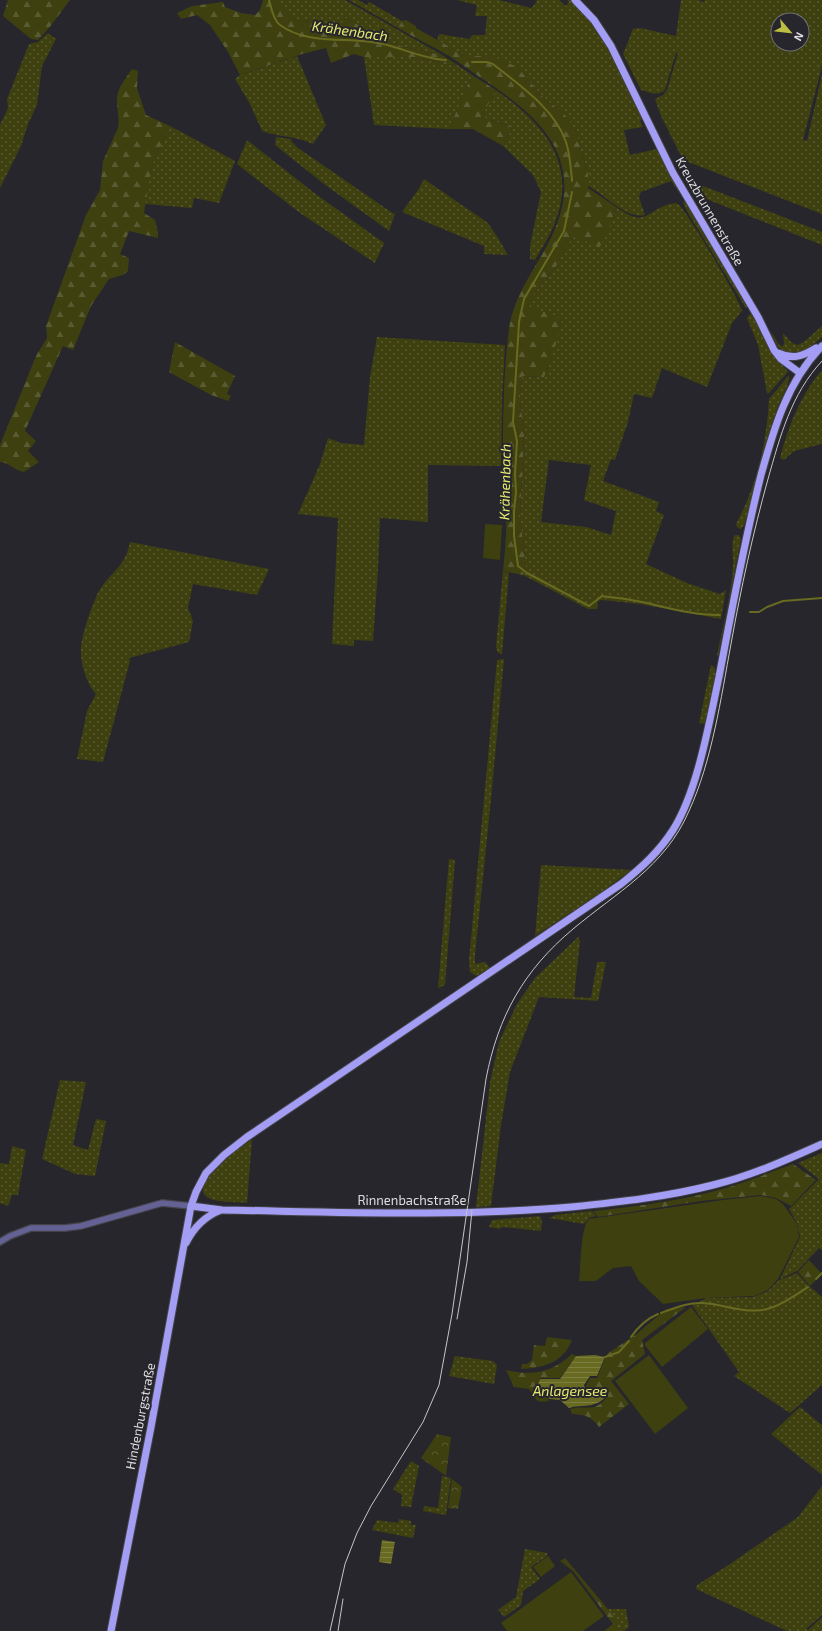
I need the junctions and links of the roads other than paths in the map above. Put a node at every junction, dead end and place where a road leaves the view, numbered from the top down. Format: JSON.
{"nodes":[{"id":1,"x":575,"y":0,"type":"edge"},
{"id":2,"x":822,"y":346,"type":"edge"},
{"id":3,"x":776,"y":352,"type":"junction"},
{"id":4,"x":800,"y":373,"type":"junction"},
{"id":5,"x":822,"y":1144,"type":"edge"},
{"id":6,"x":191,"y":1206,"type":"junction"},
{"id":7,"x":222,"y":1210,"type":"junction"},
{"id":8,"x":0,"y":1242,"type":"edge"},
{"id":9,"x":183,"y":1248,"type":"junction"},
{"id":10,"x":111,"y":1631,"type":"edge"}],
"edges":[{"from":1,"to":3,"type":"main road","name":"Kreuzbrunnenstraße"},
{"from":2,"to":3,"type":"main road"},
{"from":2,"to":4,"type":"main road","name":"Hindenburgstraße"},
{"from":3,"to":4,"type":"main road","name":"Kreuzbrunnenstraße"},
{"from":4,"to":6,"type":"main road","name":"Hindenburgstraße"},
{"from":5,"to":7,"type":"main road","name":"Rinnenbachstraße"},
{"from":6,"to":7,"type":"main road","name":"Rinnenbachstraße"},
{"from":6,"to":8,"type":"street","name":"Rinnenbachstraße"},
{"from":6,"to":9,"type":"main road","name":"Hindenburgstraße"},
{"from":7,"to":9,"type":"main road"},
{"from":9,"to":10,"type":"main road","name":"Hindenburgstraße"}]}
